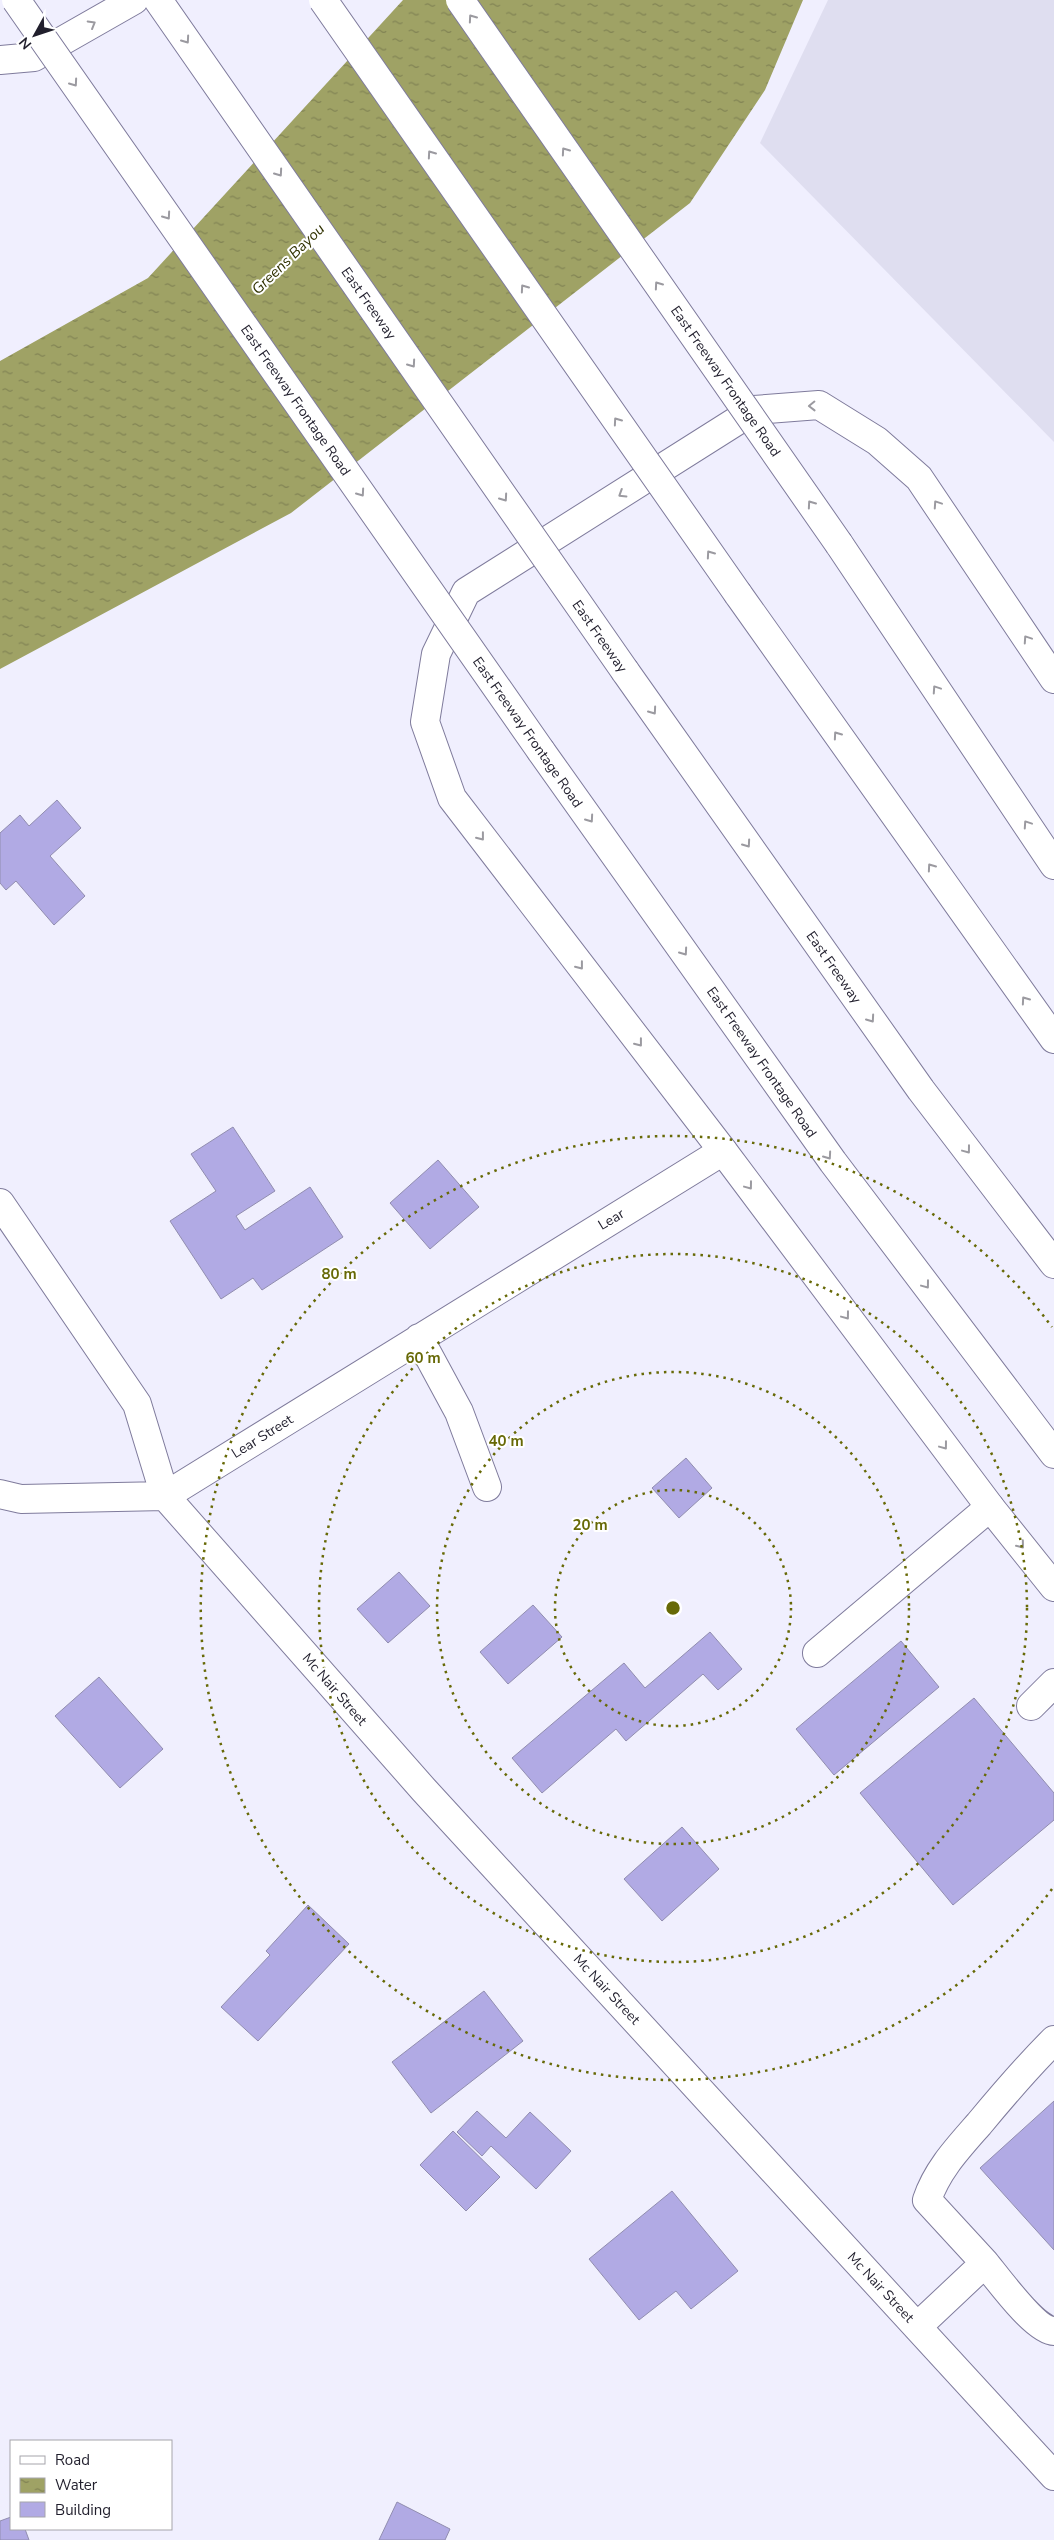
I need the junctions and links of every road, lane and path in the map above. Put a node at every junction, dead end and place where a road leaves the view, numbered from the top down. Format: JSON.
{"nodes":[{"id":1,"x":16,"y":0,"type":"edge"},
{"id":2,"x":134,"y":0,"type":"edge"},
{"id":3,"x":158,"y":0,"type":"edge"},
{"id":4,"x":323,"y":0,"type":"edge"},
{"id":5,"x":460,"y":0,"type":"edge"},
{"id":6,"x":0,"y":60,"type":"edge"},
{"id":7,"x":1054,"y":680,"type":"edge"},
{"id":8,"x":1054,"y":865,"type":"edge"},
{"id":9,"x":1054,"y":1039,"type":"edge"},
{"id":10,"x":723,"y":1151,"type":"junction"},
{"id":11,"x":0,"y":1203,"type":"edge"},
{"id":12,"x":1054,"y":1264,"type":"edge"},
{"id":13,"x":500,"y":1288,"type":"joint"},
{"id":14,"x":419,"y":1338,"type":"junction"},
{"id":15,"x":1054,"y":1454,"type":"edge"},
{"id":16,"x":487,"y":1487,"type":"dead end"},
{"id":17,"x":0,"y":1494,"type":"edge"},
{"id":18,"x":165,"y":1496,"type":"junction"},
{"id":19,"x":990,"y":1507,"type":"junction"},
{"id":20,"x":1054,"y":1587,"type":"edge"},
{"id":21,"x":817,"y":1653,"type":"dead end"},
{"id":22,"x":1054,"y":1683,"type":"edge"},
{"id":23,"x":1031,"y":1706,"type":"dead end"},
{"id":24,"x":1054,"y":2040,"type":"edge"},
{"id":25,"x":985,"y":2263,"type":"junction"},
{"id":26,"x":917,"y":2327,"type":"junction"},
{"id":27,"x":1054,"y":2331,"type":"edge"},
{"id":28,"x":1054,"y":2476,"type":"edge"}],
"edges":[{"from":1,"to":15,"type":"main road","name":"East Freeway Frontage Road","one_way":true,"bridge":true},
{"from":6,"to":2,"type":"main road","one_way":true},
{"from":3,"to":12,"type":"main road","name":"East Freeway","one_way":true,"bridge":true},
{"from":9,"to":4,"type":"main road","one_way":true,"bridge":true},
{"from":8,"to":5,"type":"main road","name":"East Freeway Frontage Road","one_way":true,"bridge":true},
{"from":7,"to":10,"type":"main road","one_way":true},
{"from":10,"to":13,"type":"main road","name":"Lear"},
{"from":10,"to":19,"type":"main road","one_way":true},
{"from":11,"to":18,"type":"main road"},
{"from":13,"to":14,"type":"main road","name":"Lear Street"},
{"from":14,"to":16,"type":"main road"},
{"from":14,"to":18,"type":"main road","name":"Lear Street"},
{"from":17,"to":18,"type":"main road"},
{"from":18,"to":26,"type":"main road","name":"Mc Nair Street"},
{"from":19,"to":20,"type":"main road","one_way":true},
{"from":19,"to":21,"type":"main road"},
{"from":22,"to":23,"type":"main road"},
{"from":24,"to":25,"type":"main road"},
{"from":25,"to":26,"type":"main road"},
{"from":25,"to":27,"type":"main road"},
{"from":26,"to":28,"type":"main road","name":"Mc Nair Street"}]}
